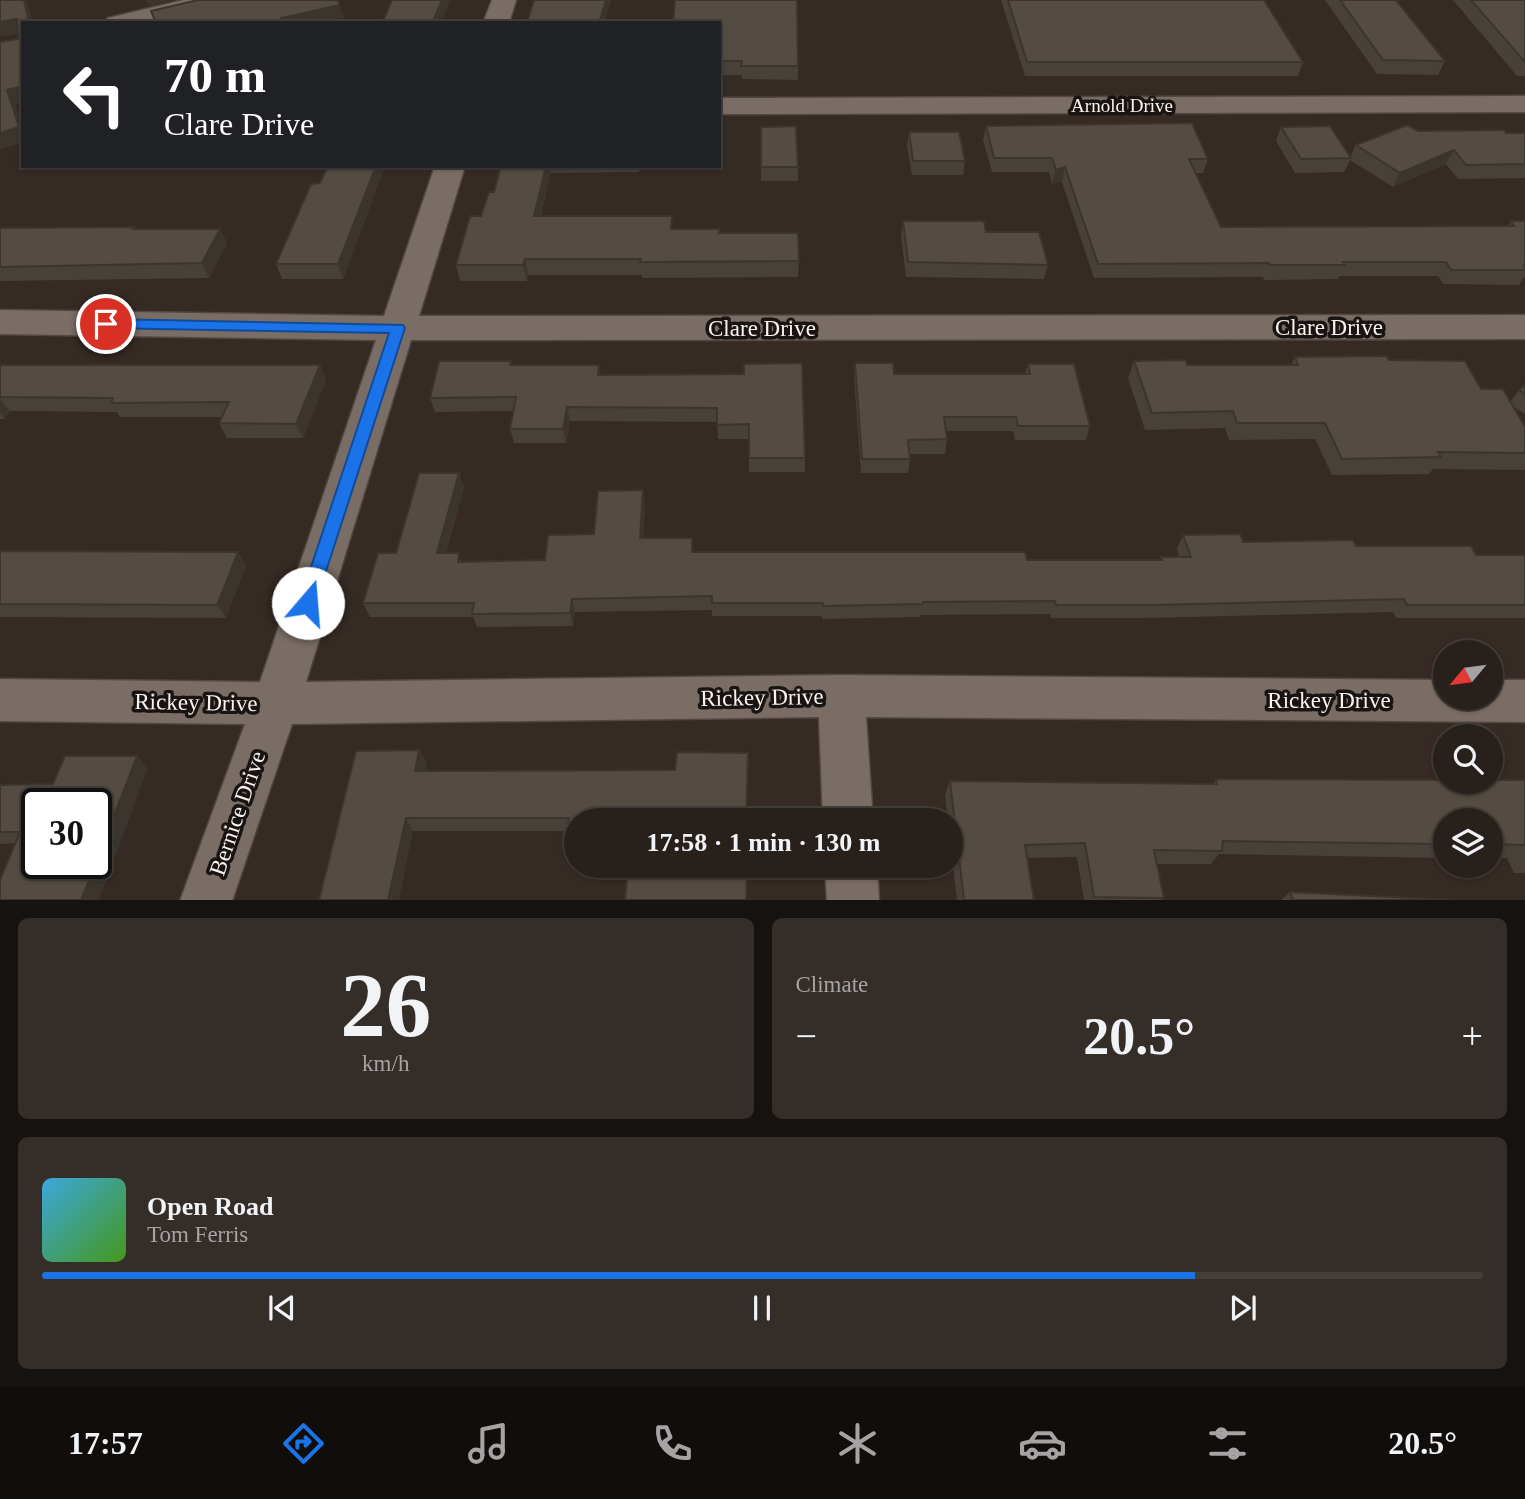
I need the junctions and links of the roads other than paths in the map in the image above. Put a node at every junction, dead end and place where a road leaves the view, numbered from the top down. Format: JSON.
{"nodes":[{"id":1,"x":217,"y":0,"type":"edge"},
{"id":2,"x":504,"y":0,"type":"edge"},
{"id":3,"x":126,"y":21,"type":"edge"},
{"id":4,"x":497,"y":21,"type":"edge"},
{"id":5,"x":1525,"y":104,"type":"edge"},
{"id":6,"x":721,"y":106,"type":"edge"},
{"id":7,"x":449,"y":168,"type":"edge"},
{"id":8,"x":0,"y":323,"type":"edge"},
{"id":9,"x":1525,"y":327,"type":"edge"},
{"id":10,"x":398,"y":328,"type":"junction"},
{"id":11,"x":841,"y":696,"type":"junction"},
{"id":12,"x":0,"y":700,"type":"edge"},
{"id":13,"x":1525,"y":701,"type":"edge"},
{"id":14,"x":276,"y":703,"type":"junction"},
{"id":15,"x":847,"y":808,"type":"edge"},
{"id":16,"x":852,"y":878,"type":"edge"},
{"id":17,"x":206,"y":900,"type":"edge"},
{"id":18,"x":853,"y":900,"type":"edge"}],
"edges":[{"from":1,"to":3,"type":"street"},
{"from":2,"to":4,"type":"street"},
{"from":5,"to":6,"type":"street","name":"Arnold Drive"},
{"from":7,"to":10,"type":"street","name":"Bernice Drive"},
{"from":8,"to":10,"type":"street","name":"Clare Drive"},
{"from":9,"to":10,"type":"street","name":"Clare Drive"},
{"from":10,"to":14,"type":"street","name":"Bernice Drive"},
{"from":11,"to":13,"type":"street","name":"Rickey Drive"},
{"from":11,"to":14,"type":"street","name":"Rickey Drive"},
{"from":11,"to":15,"type":"street"},
{"from":12,"to":14,"type":"street","name":"Rickey Drive"},
{"from":14,"to":17,"type":"street","name":"Bernice Drive"},
{"from":16,"to":18,"type":"street"}]}
